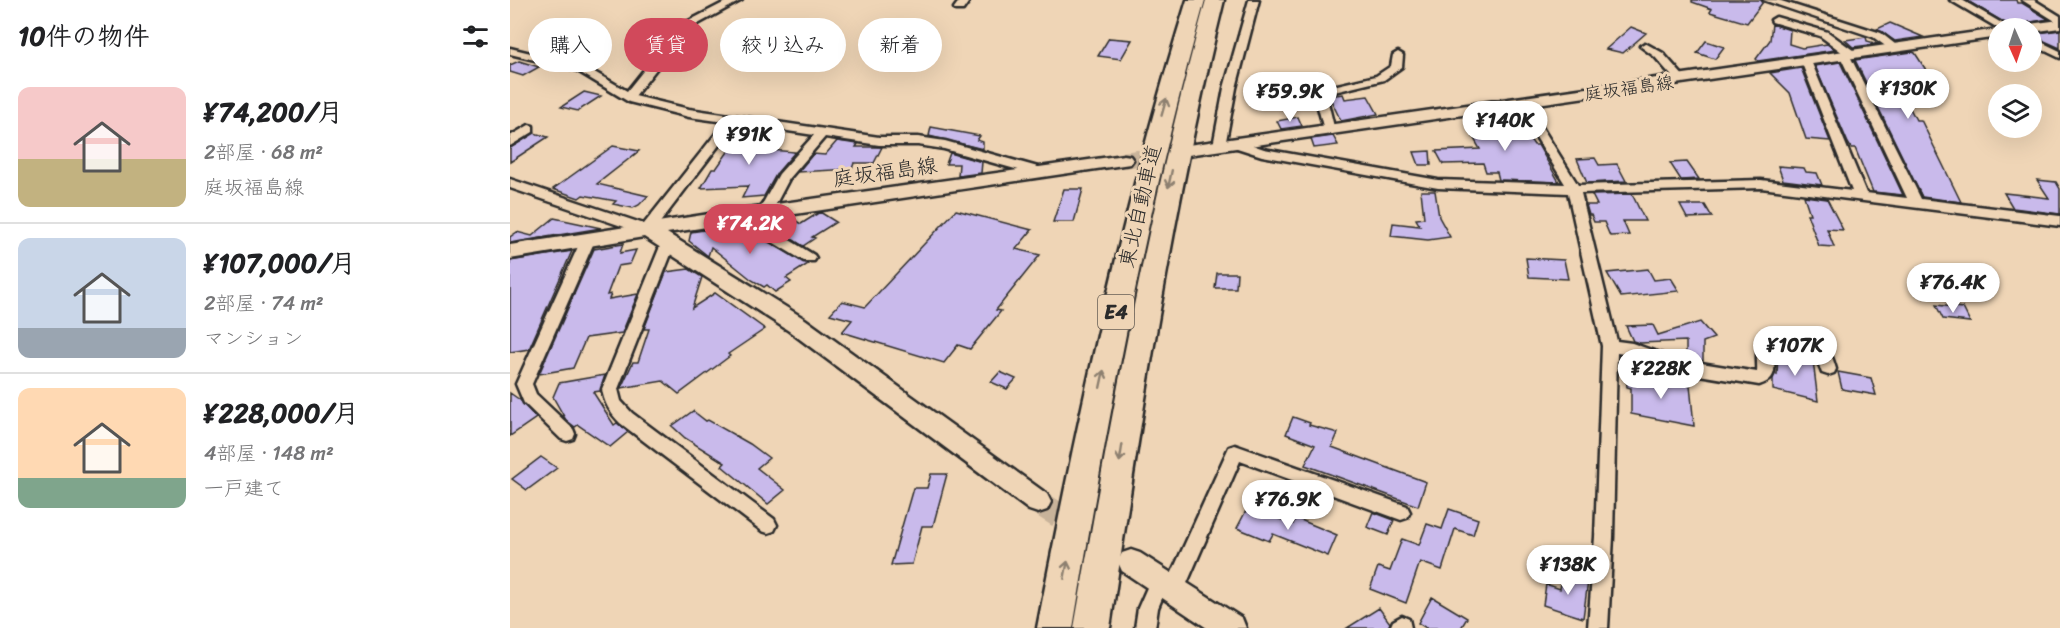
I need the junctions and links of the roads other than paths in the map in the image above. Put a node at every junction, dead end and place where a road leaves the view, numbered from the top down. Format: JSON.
{"nodes":[{"id":1,"x":737,"y":0,"type":"edge"},
{"id":2,"x":1196,"y":0,"type":"edge"},
{"id":3,"x":1215,"y":0,"type":"edge"},
{"id":4,"x":1254,"y":0,"type":"edge"},
{"id":5,"x":1768,"y":0,"type":"edge"},
{"id":6,"x":1955,"y":0,"type":"edge"},
{"id":7,"x":2027,"y":0,"type":"edge"},
{"id":8,"x":1988,"y":18,"type":"edge"},
{"id":9,"x":1776,"y":20,"type":"dead end"},
{"id":10,"x":2060,"y":23,"type":"edge"},
{"id":11,"x":2042,"y":26,"type":"edge"},
{"id":12,"x":1988,"y":34,"type":"edge"},
{"id":13,"x":1645,"y":46,"type":"dead end"},
{"id":14,"x":2042,"y":46,"type":"edge"},
{"id":15,"x":1895,"y":48,"type":"junction"},
{"id":16,"x":510,"y":51,"type":"edge"},
{"id":17,"x":1398,"y":55,"type":"dead end"},
{"id":18,"x":2060,"y":55,"type":"edge"},
{"id":19,"x":1849,"y":56,"type":"junction"},
{"id":20,"x":1806,"y":61,"type":"junction"},
{"id":21,"x":1681,"y":80,"type":"junction"},
{"id":22,"x":628,"y":97,"type":"junction"},
{"id":23,"x":1521,"y":103,"type":"junction"},
{"id":24,"x":733,"y":119,"type":"junction"},
{"id":25,"x":529,"y":129,"type":"dead end"},
{"id":26,"x":1329,"y":131,"type":"junction"},
{"id":27,"x":823,"y":132,"type":"junction"},
{"id":28,"x":510,"y":142,"type":"edge"},
{"id":29,"x":1227,"y":145,"type":"junction"},
{"id":30,"x":1188,"y":150,"type":"tunnel mouth"},
{"id":31,"x":1124,"y":160,"type":"tunnel mouth"},
{"id":32,"x":1040,"y":172,"type":"junction"},
{"id":33,"x":510,"y":183,"type":"edge"},
{"id":34,"x":1574,"y":189,"type":"junction"},
{"id":35,"x":1860,"y":195,"type":"junction"},
{"id":36,"x":1915,"y":201,"type":"junction"},
{"id":37,"x":756,"y":213,"type":"junction"},
{"id":38,"x":2060,"y":221,"type":"edge"},
{"id":39,"x":647,"y":230,"type":"junction"},
{"id":40,"x":588,"y":240,"type":"junction"},
{"id":41,"x":668,"y":244,"type":"junction"},
{"id":42,"x":510,"y":252,"type":"edge"},
{"id":43,"x":809,"y":258,"type":"dead end"},
{"id":44,"x":1610,"y":346,"type":"junction"},
{"id":45,"x":1828,"y":369,"type":"dead end"},
{"id":46,"x":567,"y":434,"type":"dead end"},
{"id":47,"x":1038,"y":502,"type":"tunnel mouth"},
{"id":48,"x":1401,"y":512,"type":"dead end"},
{"id":49,"x":768,"y":525,"type":"dead end"},
{"id":50,"x":1131,"y":562,"type":"dead end"},
{"id":51,"x":1167,"y":585,"type":"junction"},
{"id":52,"x":1055,"y":628,"type":"edge"},
{"id":53,"x":1092,"y":628,"type":"edge"},
{"id":54,"x":1145,"y":628,"type":"edge"},
{"id":55,"x":1232,"y":628,"type":"edge"},
{"id":56,"x":1598,"y":628,"type":"edge"}],
"edges":[{"from":1,"to":22,"type":"street"},
{"from":52,"to":2,"type":"highway","name":"東北自動車道","number":"E4","one_way":true},
{"from":3,"to":53,"type":"highway","name":"東北自動車道","number":"E4","one_way":true},
{"from":4,"to":29,"type":"street"},
{"from":5,"to":15,"type":"street"},
{"from":6,"to":8,"type":"street"},
{"from":7,"to":10,"type":"street"},
{"from":9,"to":19,"type":"street"},
{"from":10,"to":11,"type":"main road"},
{"from":12,"to":15,"type":"main road","name":"庭坂福島線"},
{"from":13,"to":21,"type":"street"},
{"from":14,"to":18,"type":"street"},
{"from":15,"to":19,"type":"main road","name":"庭坂福島線"},
{"from":16,"to":22,"type":"street"},
{"from":17,"to":26,"type":"street"},
{"from":19,"to":20,"type":"main road","name":"庭坂福島線"},
{"from":19,"to":36,"type":"street"},
{"from":20,"to":21,"type":"main road","name":"庭坂福島線"},
{"from":20,"to":35,"type":"street"},
{"from":21,"to":23,"type":"main road","name":"庭坂福島線"},
{"from":22,"to":24,"type":"street"},
{"from":23,"to":26,"type":"main road","name":"庭坂福島線"},
{"from":23,"to":34,"type":"street"},
{"from":24,"to":27,"type":"street"},
{"from":24,"to":39,"type":"street"},
{"from":25,"to":28,"type":"street"},
{"from":26,"to":29,"type":"main road","name":"庭坂福島線"},
{"from":27,"to":32,"type":"street"},
{"from":27,"to":37,"type":"street"},
{"from":29,"to":30,"type":"main road","name":"庭坂福島線"},
{"from":29,"to":34,"type":"street"},
{"from":31,"to":32,"type":"main road","name":"庭坂福島線"},
{"from":32,"to":37,"type":"main road","name":"庭坂福島線"},
{"from":33,"to":39,"type":"street"},
{"from":34,"to":35,"type":"street"},
{"from":34,"to":44,"type":"street"},
{"from":35,"to":36,"type":"street"},
{"from":36,"to":38,"type":"street"},
{"from":37,"to":39,"type":"main road","name":"庭坂福島線"},
{"from":37,"to":43,"type":"street"},
{"from":39,"to":40,"type":"main road","name":"庭坂福島線"},
{"from":39,"to":41,"type":"main road"},
{"from":40,"to":42,"type":"main road","name":"庭坂福島線"},
{"from":40,"to":46,"type":"street"},
{"from":41,"to":47,"type":"main road"},
{"from":41,"to":49,"type":"street"},
{"from":44,"to":45,"type":"street"},
{"from":44,"to":56,"type":"street"},
{"from":48,"to":51,"type":"street"},
{"from":50,"to":51,"type":"main road"},
{"from":51,"to":54,"type":"street"},
{"from":51,"to":55,"type":"main road"}]}
